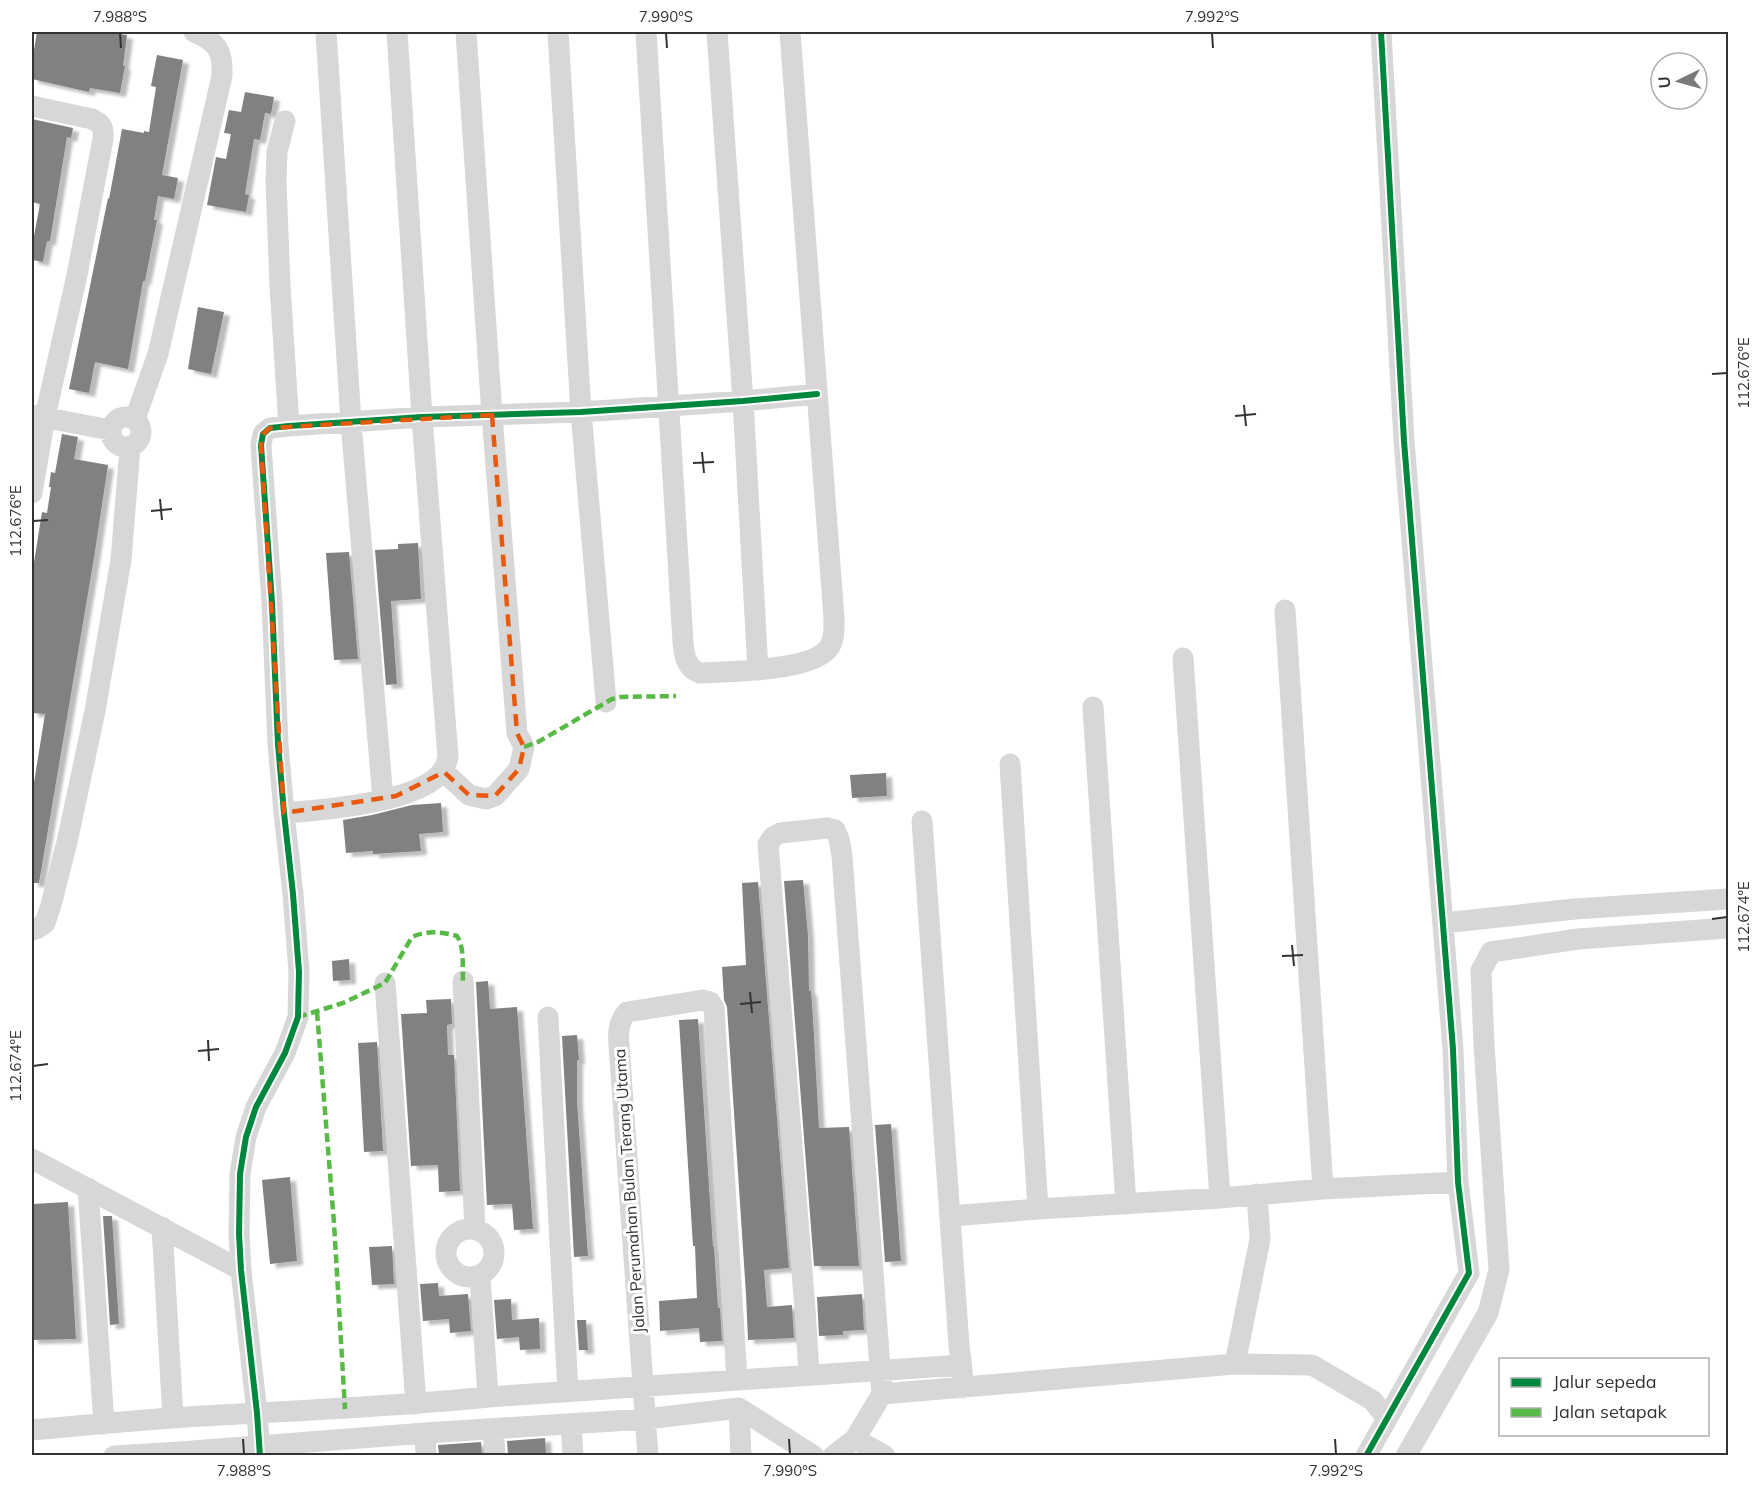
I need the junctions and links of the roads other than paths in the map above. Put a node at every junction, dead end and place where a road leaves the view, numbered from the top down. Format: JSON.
{"nodes":[{"id":1,"x":194,"y":32,"type":"edge"},
{"id":2,"x":326,"y":32,"type":"edge"},
{"id":3,"x":397,"y":32,"type":"edge"},
{"id":4,"x":466,"y":32,"type":"edge"},
{"id":5,"x":558,"y":32,"type":"edge"},
{"id":6,"x":646,"y":32,"type":"edge"},
{"id":7,"x":717,"y":32,"type":"edge"},
{"id":8,"x":790,"y":32,"type":"edge"},
{"id":9,"x":1381,"y":32,"type":"edge"},
{"id":10,"x":32,"y":106,"type":"edge"},
{"id":11,"x":285,"y":121,"type":"dead end"},
{"id":12,"x":817,"y":394,"type":"junction"},
{"id":13,"x":743,"y":401,"type":"junction"},
{"id":14,"x":669,"y":406,"type":"junction"},
{"id":15,"x":581,"y":412,"type":"junction"},
{"id":16,"x":492,"y":415,"type":"junction"},
{"id":17,"x":38,"y":416,"type":"edge"},
{"id":18,"x":422,"y":417,"type":"junction"},
{"id":19,"x":135,"y":419,"type":"junction"},
{"id":20,"x":351,"y":422,"type":"junction"},
{"id":21,"x":289,"y":426,"type":"junction"},
{"id":22,"x":110,"y":430,"type":"junction"},
{"id":23,"x":130,"y":447,"type":"junction"},
{"id":24,"x":32,"y":493,"type":"edge"},
{"id":25,"x":1285,"y":610,"type":"dead end"},
{"id":26,"x":1183,"y":658,"type":"dead end"},
{"id":27,"x":758,"y":670,"type":"junction"},
{"id":28,"x":606,"y":702,"type":"dead end"},
{"id":29,"x":1093,"y":707,"type":"dead end"},
{"id":30,"x":1010,"y":764,"type":"dead end"},
{"id":31,"x":443,"y":771,"type":"junction"},
{"id":32,"x":383,"y":799,"type":"junction"},
{"id":33,"x":284,"y":813,"type":"junction"},
{"id":34,"x":922,"y":821,"type":"dead end"},
{"id":35,"x":1728,"y":899,"type":"edge"},
{"id":36,"x":1575,"y":909,"type":"junction"},
{"id":37,"x":1443,"y":923,"type":"junction"},
{"id":38,"x":1728,"y":928,"type":"edge"},
{"id":39,"x":32,"y":930,"type":"edge"},
{"id":40,"x":1578,"y":939,"type":"junction"},
{"id":41,"x":463,"y":981,"type":"dead end"},
{"id":42,"x":385,"y":983,"type":"dead end"},
{"id":43,"x":548,"y":1017,"type":"dead end"},
{"id":44,"x":1484,"y":1046,"type":"junction"},
{"id":45,"x":1453,"y":1049,"type":"junction"},
{"id":46,"x":32,"y":1159,"type":"edge"},
{"id":47,"x":1458,"y":1182,"type":"junction"},
{"id":48,"x":88,"y":1188,"type":"junction"},
{"id":49,"x":1323,"y":1189,"type":"junction"},
{"id":50,"x":1257,"y":1194,"type":"junction"},
{"id":51,"x":1220,"y":1198,"type":"junction"},
{"id":52,"x":1126,"y":1204,"type":"junction"},
{"id":53,"x":1038,"y":1209,"type":"junction"},
{"id":54,"x":951,"y":1216,"type":"junction"},
{"id":55,"x":162,"y":1227,"type":"junction"},
{"id":56,"x":475,"y":1228,"type":"junction"},
{"id":57,"x":241,"y":1270,"type":"junction"},
{"id":58,"x":1499,"y":1270,"type":"junction"},
{"id":59,"x":1469,"y":1273,"type":"junction"},
{"id":60,"x":480,"y":1276,"type":"junction"},
{"id":61,"x":1235,"y":1364,"type":"junction"},
{"id":62,"x":961,"y":1365,"type":"junction"},
{"id":63,"x":879,"y":1370,"type":"junction"},
{"id":64,"x":808,"y":1374,"type":"junction"},
{"id":65,"x":737,"y":1380,"type":"junction"},
{"id":66,"x":643,"y":1386,"type":"junction"},
{"id":67,"x":964,"y":1388,"type":"junction"},
{"id":68,"x":568,"y":1392,"type":"junction"},
{"id":69,"x":882,"y":1394,"type":"junction"},
{"id":70,"x":488,"y":1397,"type":"junction"},
{"id":71,"x":416,"y":1404,"type":"junction"},
{"id":72,"x":739,"y":1408,"type":"junction"},
{"id":73,"x":257,"y":1413,"type":"junction"},
{"id":74,"x":173,"y":1418,"type":"junction"},
{"id":75,"x":1387,"y":1418,"type":"junction"},
{"id":76,"x":645,"y":1419,"type":"junction"},
{"id":77,"x":104,"y":1424,"type":"junction"},
{"id":78,"x":571,"y":1424,"type":"junction"},
{"id":79,"x":493,"y":1429,"type":"junction"},
{"id":80,"x":32,"y":1430,"type":"edge"},
{"id":81,"x":425,"y":1433,"type":"junction"},
{"id":82,"x":855,"y":1439,"type":"junction"},
{"id":83,"x":355,"y":1447,"type":"edge"},
{"id":84,"x":260,"y":1450,"type":"edge"},
{"id":85,"x":180,"y":1454,"type":"edge"},
{"id":86,"x":114,"y":1455,"type":"edge"},
{"id":87,"x":426,"y":1455,"type":"edge"},
{"id":88,"x":495,"y":1455,"type":"edge"},
{"id":89,"x":573,"y":1455,"type":"edge"},
{"id":90,"x":648,"y":1455,"type":"edge"},
{"id":91,"x":741,"y":1455,"type":"edge"},
{"id":92,"x":814,"y":1455,"type":"edge"},
{"id":93,"x":833,"y":1455,"type":"edge"},
{"id":94,"x":885,"y":1455,"type":"edge"},
{"id":95,"x":1366,"y":1455,"type":"edge"},
{"id":96,"x":1406,"y":1455,"type":"edge"}],
"edges":[{"from":1,"to":19,"type":"street"},
{"from":2,"to":20,"type":"street"},
{"from":3,"to":18,"type":"street"},
{"from":4,"to":16,"type":"street"},
{"from":5,"to":15,"type":"street"},
{"from":6,"to":14,"type":"street"},
{"from":7,"to":13,"type":"street"},
{"from":8,"to":12,"type":"street"},
{"from":9,"to":37,"type":"street"},
{"from":10,"to":17,"type":"street"},
{"from":11,"to":21,"type":"street"},
{"from":12,"to":13,"type":"street"},
{"from":12,"to":27,"type":"street"},
{"from":13,"to":14,"type":"street"},
{"from":13,"to":27,"type":"street"},
{"from":14,"to":15,"type":"street"},
{"from":14,"to":27,"type":"street"},
{"from":15,"to":16,"type":"street"},
{"from":15,"to":28,"type":"street"},
{"from":16,"to":18,"type":"street"},
{"from":16,"to":31,"type":"street"},
{"from":17,"to":22,"type":"street"},
{"from":17,"to":24,"type":"street"},
{"from":18,"to":20,"type":"street"},
{"from":18,"to":31,"type":"street"},
{"from":19,"to":22,"type":"street"},
{"from":19,"to":23,"type":"street"},
{"from":20,"to":21,"type":"street"},
{"from":20,"to":32,"type":"street"},
{"from":21,"to":33,"type":"street"},
{"from":22,"to":23,"type":"street"},
{"from":23,"to":39,"type":"street"},
{"from":25,"to":49,"type":"street"},
{"from":26,"to":51,"type":"street"},
{"from":29,"to":52,"type":"street"},
{"from":30,"to":53,"type":"street"},
{"from":31,"to":32,"type":"street"},
{"from":32,"to":33,"type":"street"},
{"from":33,"to":57,"type":"street"},
{"from":34,"to":54,"type":"street"},
{"from":35,"to":36,"type":"street"},
{"from":36,"to":37,"type":"street"},
{"from":36,"to":40,"type":"street"},
{"from":37,"to":45,"type":"street"},
{"from":38,"to":40,"type":"street"},
{"from":40,"to":44,"type":"street"},
{"from":41,"to":56,"type":"street"},
{"from":42,"to":71,"type":"street"},
{"from":43,"to":68,"type":"street"},
{"from":44,"to":45,"type":"street"},
{"from":44,"to":58,"type":"street"},
{"from":45,"to":47,"type":"street"},
{"from":46,"to":48,"type":"street"},
{"from":47,"to":49,"type":"street"},
{"from":47,"to":59,"type":"street"},
{"from":48,"to":55,"type":"street"},
{"from":48,"to":77,"type":"street"},
{"from":49,"to":50,"type":"street"},
{"from":50,"to":51,"type":"street"},
{"from":50,"to":61,"type":"street"},
{"from":51,"to":52,"type":"street"},
{"from":52,"to":53,"type":"street"},
{"from":53,"to":54,"type":"street"},
{"from":54,"to":62,"type":"street"},
{"from":55,"to":57,"type":"street"},
{"from":55,"to":74,"type":"street"},
{"from":56,"to":60,"type":"street"},
{"from":56,"to":60,"type":"street"},
{"from":57,"to":73,"type":"street"},
{"from":58,"to":59,"type":"street"},
{"from":58,"to":96,"type":"street"},
{"from":59,"to":75,"type":"street"},
{"from":60,"to":70,"type":"street"},
{"from":61,"to":67,"type":"street"},
{"from":61,"to":75,"type":"street"},
{"from":62,"to":63,"type":"street"},
{"from":62,"to":67,"type":"street"},
{"from":63,"to":64,"type":"street"},
{"from":63,"to":64,"type":"street"},
{"from":63,"to":69,"type":"street"},
{"from":64,"to":65,"type":"street"},
{"from":65,"to":66,"type":"street"},
{"from":65,"to":66,"type":"street","name":"Jalan Perumahan Bulan Terang Utama"},
{"from":66,"to":68,"type":"street"},
{"from":66,"to":76,"type":"street","name":"Jalan Perumahan Bulan Terang Utama"},
{"from":67,"to":69,"type":"street"},
{"from":68,"to":70,"type":"street"},
{"from":69,"to":82,"type":"street"},
{"from":70,"to":71,"type":"street"},
{"from":71,"to":73,"type":"street"},
{"from":72,"to":76,"type":"street"},
{"from":72,"to":91,"type":"street"},
{"from":72,"to":92,"type":"street"},
{"from":73,"to":74,"type":"street"},
{"from":73,"to":84,"type":"street"},
{"from":74,"to":77,"type":"street"},
{"from":75,"to":95,"type":"street"},
{"from":76,"to":78,"type":"street"},
{"from":76,"to":90,"type":"street","name":"Jalan Perumahan Bulan Terang Utama"},
{"from":77,"to":80,"type":"street"},
{"from":78,"to":79,"type":"street"},
{"from":78,"to":89,"type":"street"},
{"from":79,"to":81,"type":"street"},
{"from":79,"to":88,"type":"street"},
{"from":81,"to":83,"type":"street"},
{"from":81,"to":87,"type":"street"},
{"from":82,"to":93,"type":"street"},
{"from":82,"to":94,"type":"street"},
{"from":83,"to":84,"type":"street"},
{"from":84,"to":85,"type":"street"},
{"from":85,"to":86,"type":"street"}]}
